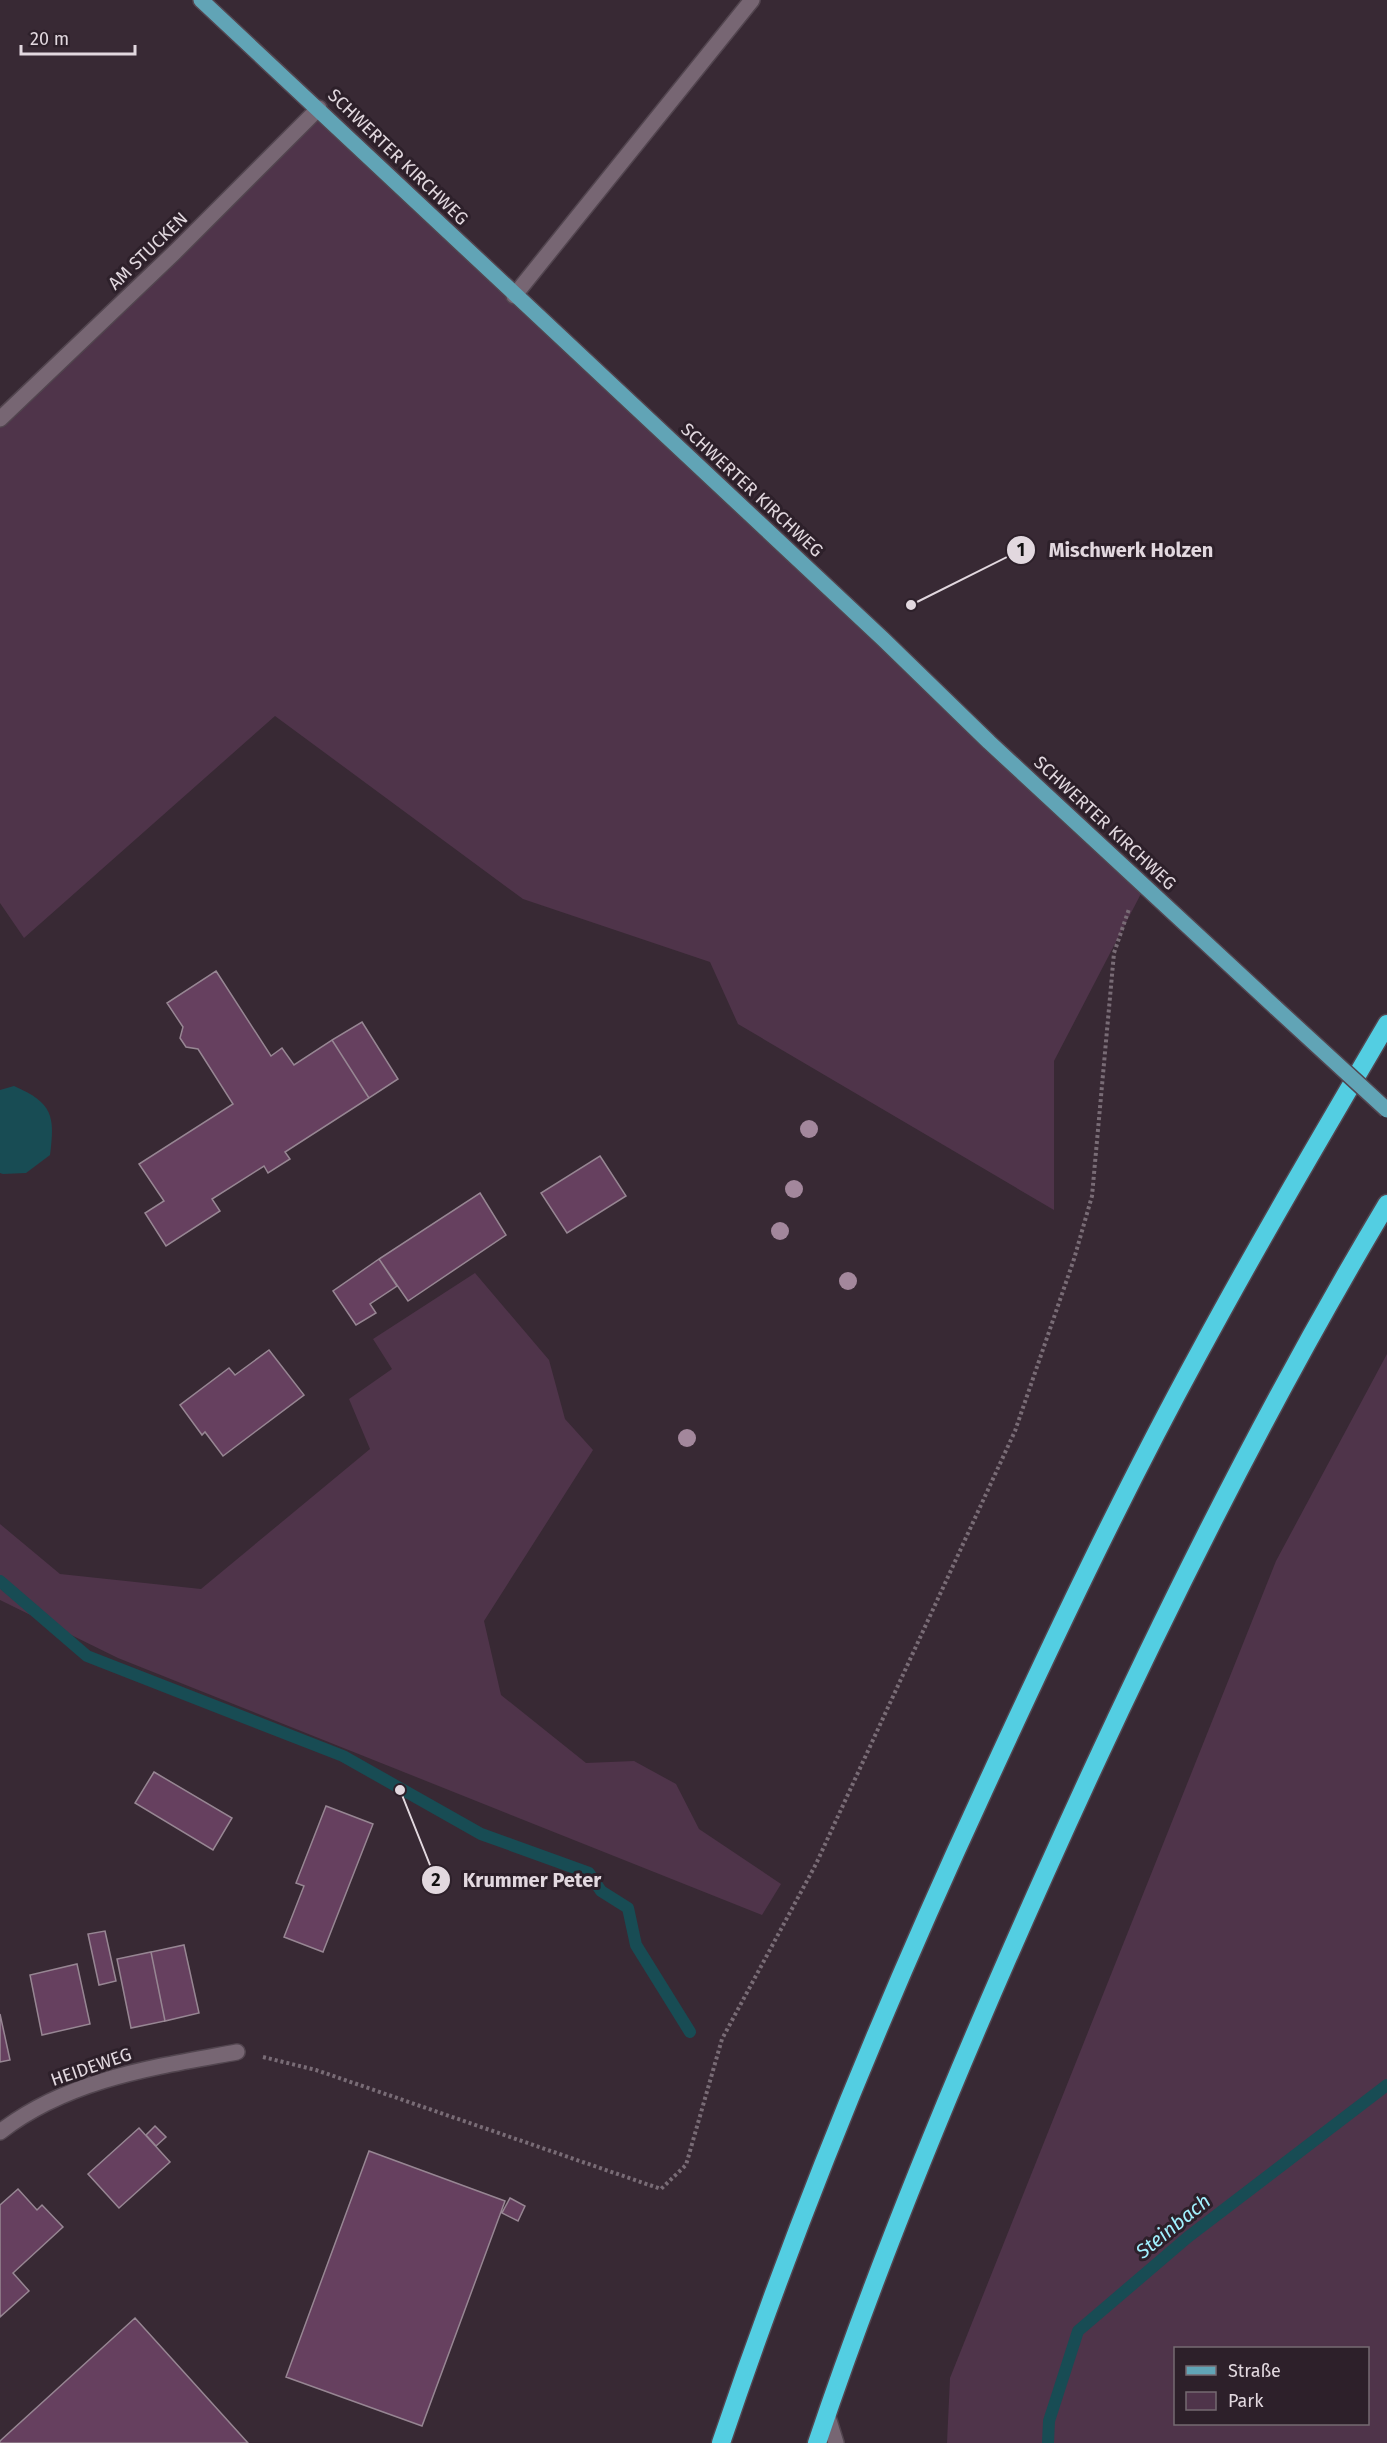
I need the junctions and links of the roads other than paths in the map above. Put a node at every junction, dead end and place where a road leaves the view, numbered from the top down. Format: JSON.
{"nodes":[{"id":1,"x":201,"y":0,"type":"edge"},
{"id":2,"x":752,"y":0,"type":"edge"},
{"id":3,"x":319,"y":108,"type":"junction"},
{"id":4,"x":514,"y":296,"type":"junction"},
{"id":5,"x":0,"y":419,"type":"edge"},
{"id":6,"x":1387,"y":1024,"type":"edge"},
{"id":7,"x":1387,"y":1110,"type":"edge"},
{"id":8,"x":1387,"y":1204,"type":"edge"},
{"id":9,"x":237,"y":2052,"type":"road end"},
{"id":10,"x":0,"y":2132,"type":"edge"},
{"id":11,"x":827,"y":2414,"type":"junction"},
{"id":12,"x":721,"y":2443,"type":"edge"},
{"id":13,"x":817,"y":2443,"type":"edge"},
{"id":14,"x":836,"y":2443,"type":"edge"}],
"edges":[{"from":1,"to":3,"type":"main road","name":"SCHWERTER KIRCHWEG"},
{"from":2,"to":4,"type":"street"},
{"from":3,"to":4,"type":"main road","name":"SCHWERTER KIRCHWEG"},
{"from":3,"to":5,"type":"street","name":"AM STUCKEN"},
{"from":4,"to":7,"type":"main road","name":"SCHWERTER KIRCHWEG","bridge":true},
{"from":6,"to":12,"type":"highway"},
{"from":8,"to":11,"type":"highway"},
{"from":9,"to":10,"type":"street","name":"HEIDEWEG"},
{"from":11,"to":13,"type":"highway"},
{"from":11,"to":14,"type":"street"}]}
